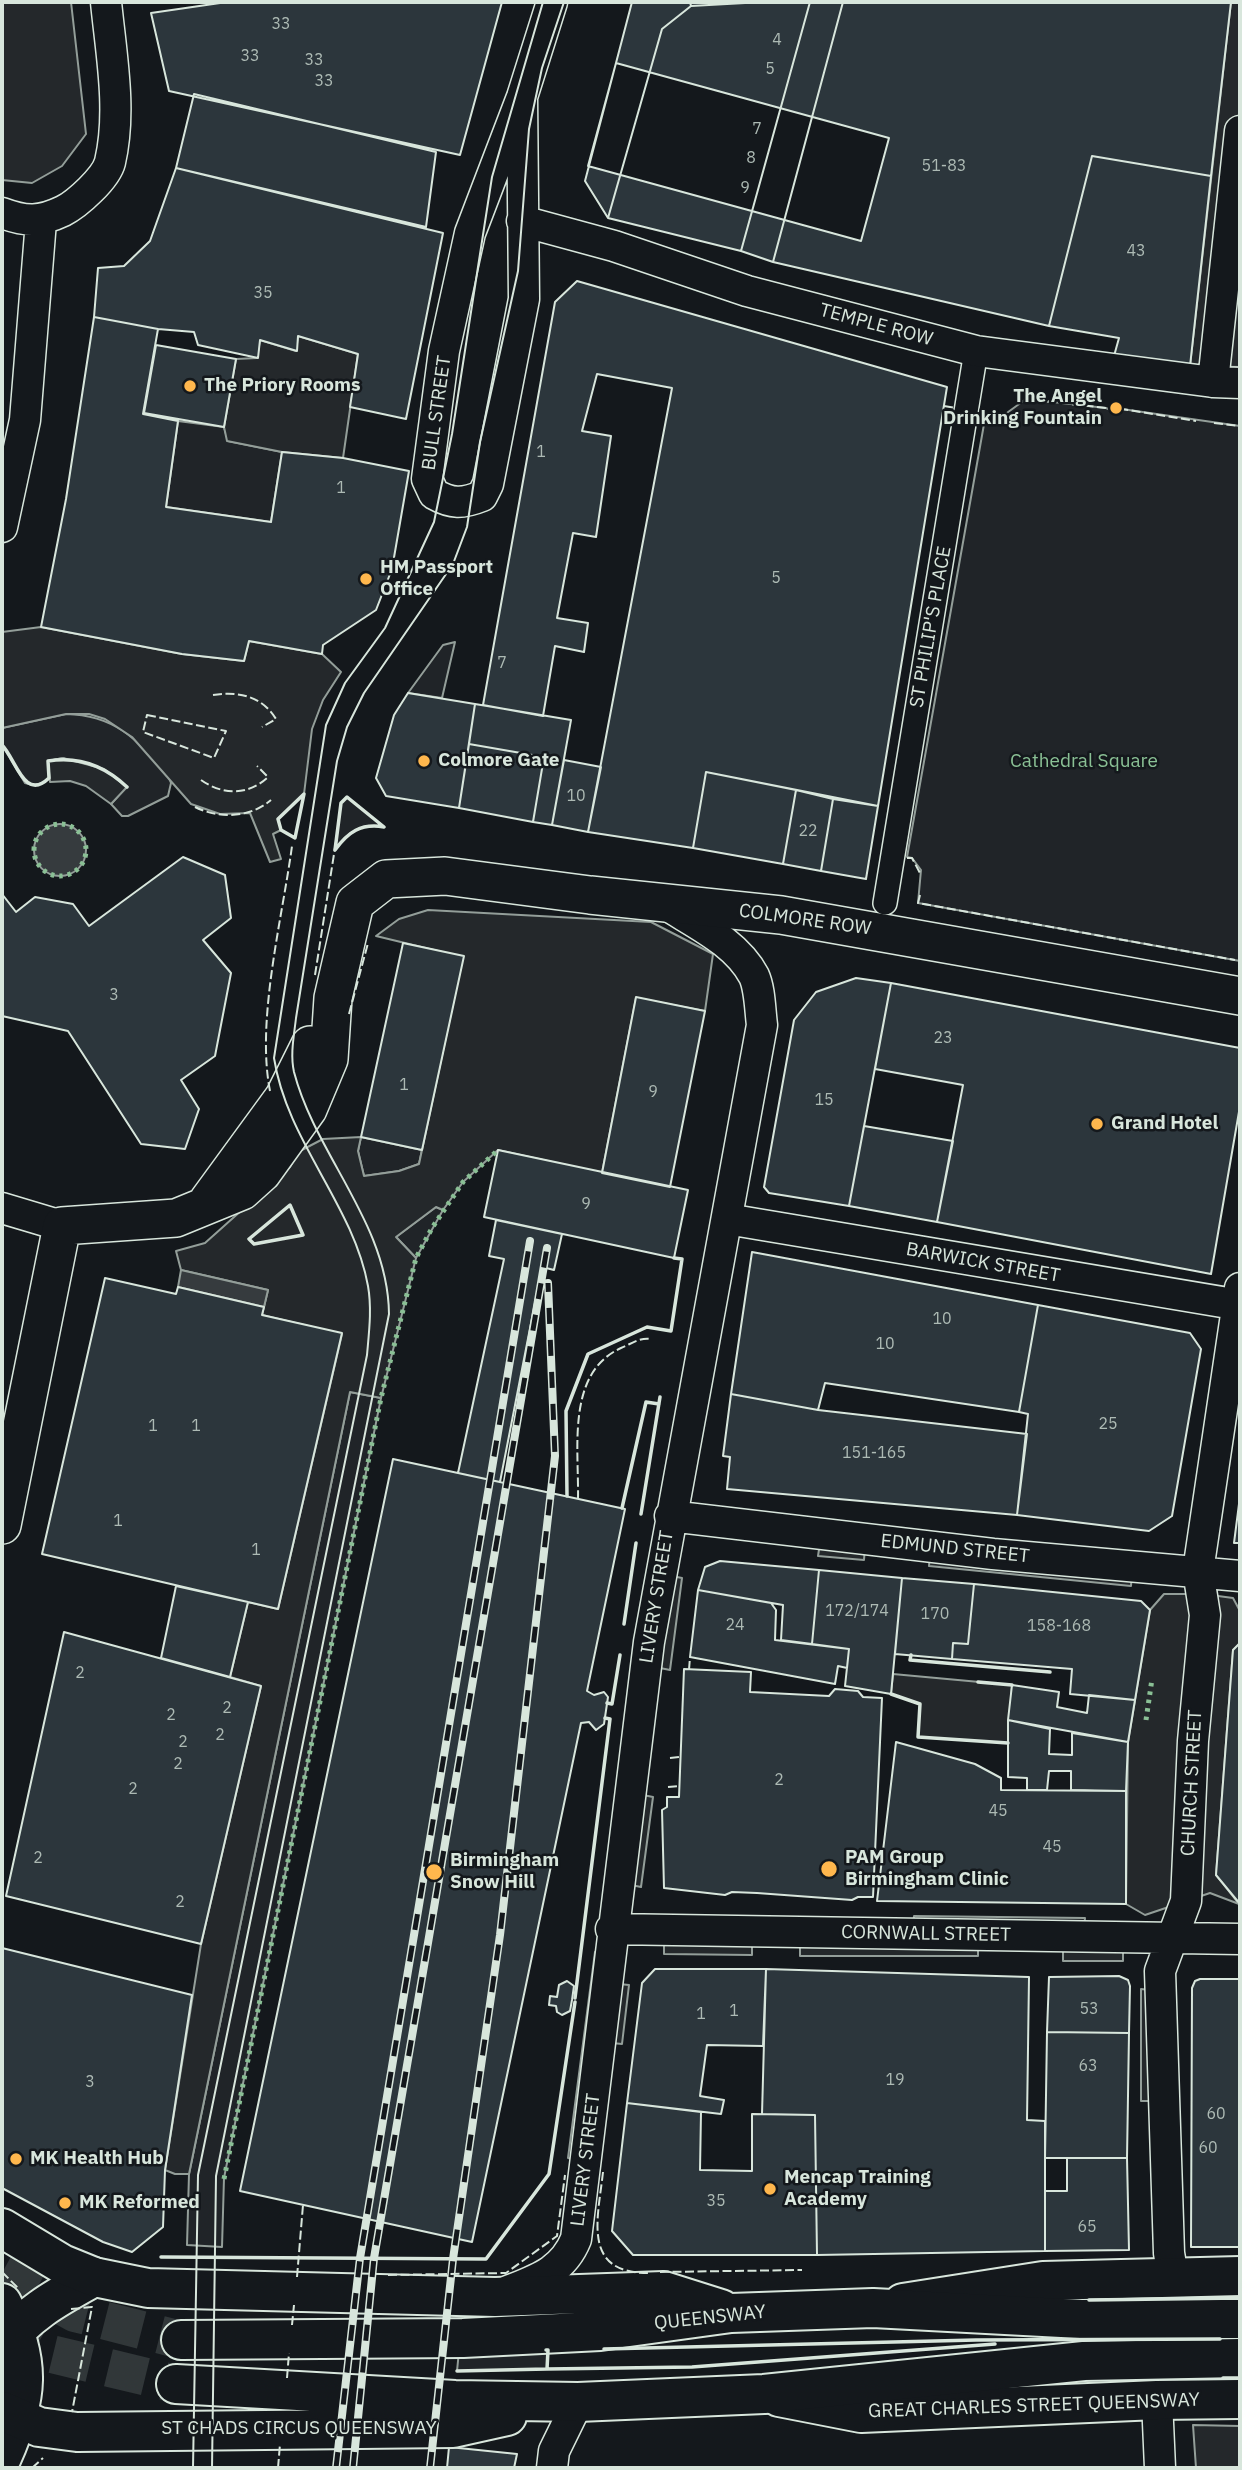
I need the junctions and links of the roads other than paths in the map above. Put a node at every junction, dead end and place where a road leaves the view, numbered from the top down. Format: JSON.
{"nodes":[{"id":1,"x":106,"y":2,"type":"edge"},
{"id":2,"x":554,"y":9,"type":"edge"},
{"id":3,"x":522,"y":97,"type":"junction"},
{"id":4,"x":1240,"y":131,"type":"edge"},
{"id":5,"x":2,"y":213,"type":"edge"},
{"id":6,"x":41,"y":221,"type":"junction"},
{"id":7,"x":522,"y":221,"type":"junction"},
{"id":8,"x":975,"y":351,"type":"junction"},
{"id":9,"x":1227,"y":382,"type":"edge"},
{"id":10,"x":2,"y":527,"type":"edge"},
{"id":11,"x":663,"y":902,"type":"junction"},
{"id":12,"x":885,"y":902,"type":"dead end"},
{"id":13,"x":1240,"y":996,"type":"edge"},
{"id":14,"x":2,"y":1208,"type":"edge"},
{"id":15,"x":727,"y":1219,"type":"junction"},
{"id":16,"x":62,"y":1226,"type":"junction"},
{"id":17,"x":1239,"y":1299,"type":"edge"},
{"id":18,"x":670,"y":1516,"type":"junction"},
{"id":19,"x":2,"y":1525,"type":"edge"},
{"id":20,"x":1198,"y":1571,"type":"junction"},
{"id":21,"x":1240,"y":1576,"type":"edge"},
{"id":22,"x":611,"y":1929,"type":"junction"},
{"id":23,"x":1173,"y":1938,"type":"junction"},
{"id":24,"x":1240,"y":1939,"type":"edge"},
{"id":25,"x":2,"y":2228,"type":"edge"},
{"id":26,"x":1240,"y":2276,"type":"edge"},
{"id":27,"x":94,"y":2277,"type":"junction"},
{"id":28,"x":1173,"y":2277,"type":"junction"},
{"id":29,"x":495,"y":2297,"type":"junction"},
{"id":30,"x":873,"y":2308,"type":"junction"},
{"id":31,"x":731,"y":2312,"type":"junction"},
{"id":32,"x":1240,"y":2319,"type":"edge"},
{"id":33,"x":6,"y":2326,"type":"edge"},
{"id":34,"x":181,"y":2340,"type":"tunnel mouth"},
{"id":35,"x":1240,"y":2358,"type":"edge"},
{"id":36,"x":176,"y":2384,"type":"tunnel mouth"},
{"id":37,"x":764,"y":2393,"type":"junction"},
{"id":38,"x":1240,"y":2399,"type":"edge"},
{"id":39,"x":1157,"y":2400,"type":"junction"},
{"id":40,"x":578,"y":2402,"type":"junction"},
{"id":41,"x":10,"y":2416,"type":"edge"},
{"id":42,"x":2,"y":2457,"type":"edge"},
{"id":43,"x":552,"y":2468,"type":"edge"},
{"id":44,"x":1160,"y":2468,"type":"edge"}],
"edges":[{"from":1,"to":6,"type":"street"},
{"from":2,"to":3,"type":"street","name":"BULL STREET"},
{"from":3,"to":7,"type":"street","name":"BULL STREET"},
{"from":3,"to":7,"type":"street","name":"BULL STREET"},
{"from":4,"to":9,"type":"street"},
{"from":5,"to":6,"type":"street"},
{"from":6,"to":10,"type":"street"},
{"from":7,"to":8,"type":"street","name":"TEMPLE ROW"},
{"from":8,"to":9,"type":"street","name":"TEMPLE ROW"},
{"from":8,"to":12,"type":"street","name":"ST PHILIP'S PLACE"},
{"from":11,"to":13,"type":"street","name":"COLMORE ROW"},
{"from":11,"to":15,"type":"street","name":"LIVERY STREET"},
{"from":11,"to":16,"type":"street","name":"COLMORE ROW"},
{"from":14,"to":16,"type":"street"},
{"from":15,"to":17,"type":"street","name":"BARWICK STREET"},
{"from":15,"to":18,"type":"street","name":"LIVERY STREET"},
{"from":16,"to":19,"type":"street"},
{"from":17,"to":20,"type":"street","name":"CHURCH STREET"},
{"from":18,"to":20,"type":"street","name":"EDMUND STREET"},
{"from":18,"to":22,"type":"street","name":"LIVERY STREET"},
{"from":20,"to":21,"type":"street","name":"EDMUND STREET"},
{"from":20,"to":23,"type":"street","name":"CHURCH STREET"},
{"from":22,"to":23,"type":"street","name":"CORNWALL STREET"},
{"from":22,"to":29,"type":"street","name":"LIVERY STREET"},
{"from":23,"to":24,"type":"street","name":"CORNWALL STREET"},
{"from":23,"to":28,"type":"street","name":"CHURCH STREET"},
{"from":25,"to":27,"type":"main road"},
{"from":26,"to":28,"type":"main road"},
{"from":27,"to":29,"type":"main road"},
{"from":27,"to":33,"type":"main road"},
{"from":28,"to":30,"type":"main road"},
{"from":29,"to":31,"type":"main road"},
{"from":30,"to":31,"type":"main road","name":"QUEENSWAY"},
{"from":30,"to":32,"type":"main road","name":"QUEENSWAY"},
{"from":31,"to":34,"type":"main road","name":"QUEENSWAY"},
{"from":33,"to":41,"type":"main road"},
{"from":35,"to":37,"type":"main road"},
{"from":36,"to":40,"type":"main road"},
{"from":37,"to":39,"type":"main road","name":"GREAT CHARLES STREET QUEENSWAY"},
{"from":37,"to":40,"type":"main road","name":"GREAT CHARLES STREET QUEENSWAY"},
{"from":38,"to":39,"type":"main road","name":"GREAT CHARLES STREET QUEENSWAY"},
{"from":39,"to":44,"type":"street"},
{"from":40,"to":41,"type":"main road","name":"ST CHADS CIRCUS QUEENSWAY"},
{"from":40,"to":43,"type":"street"},
{"from":41,"to":42,"type":"main road"}]}
